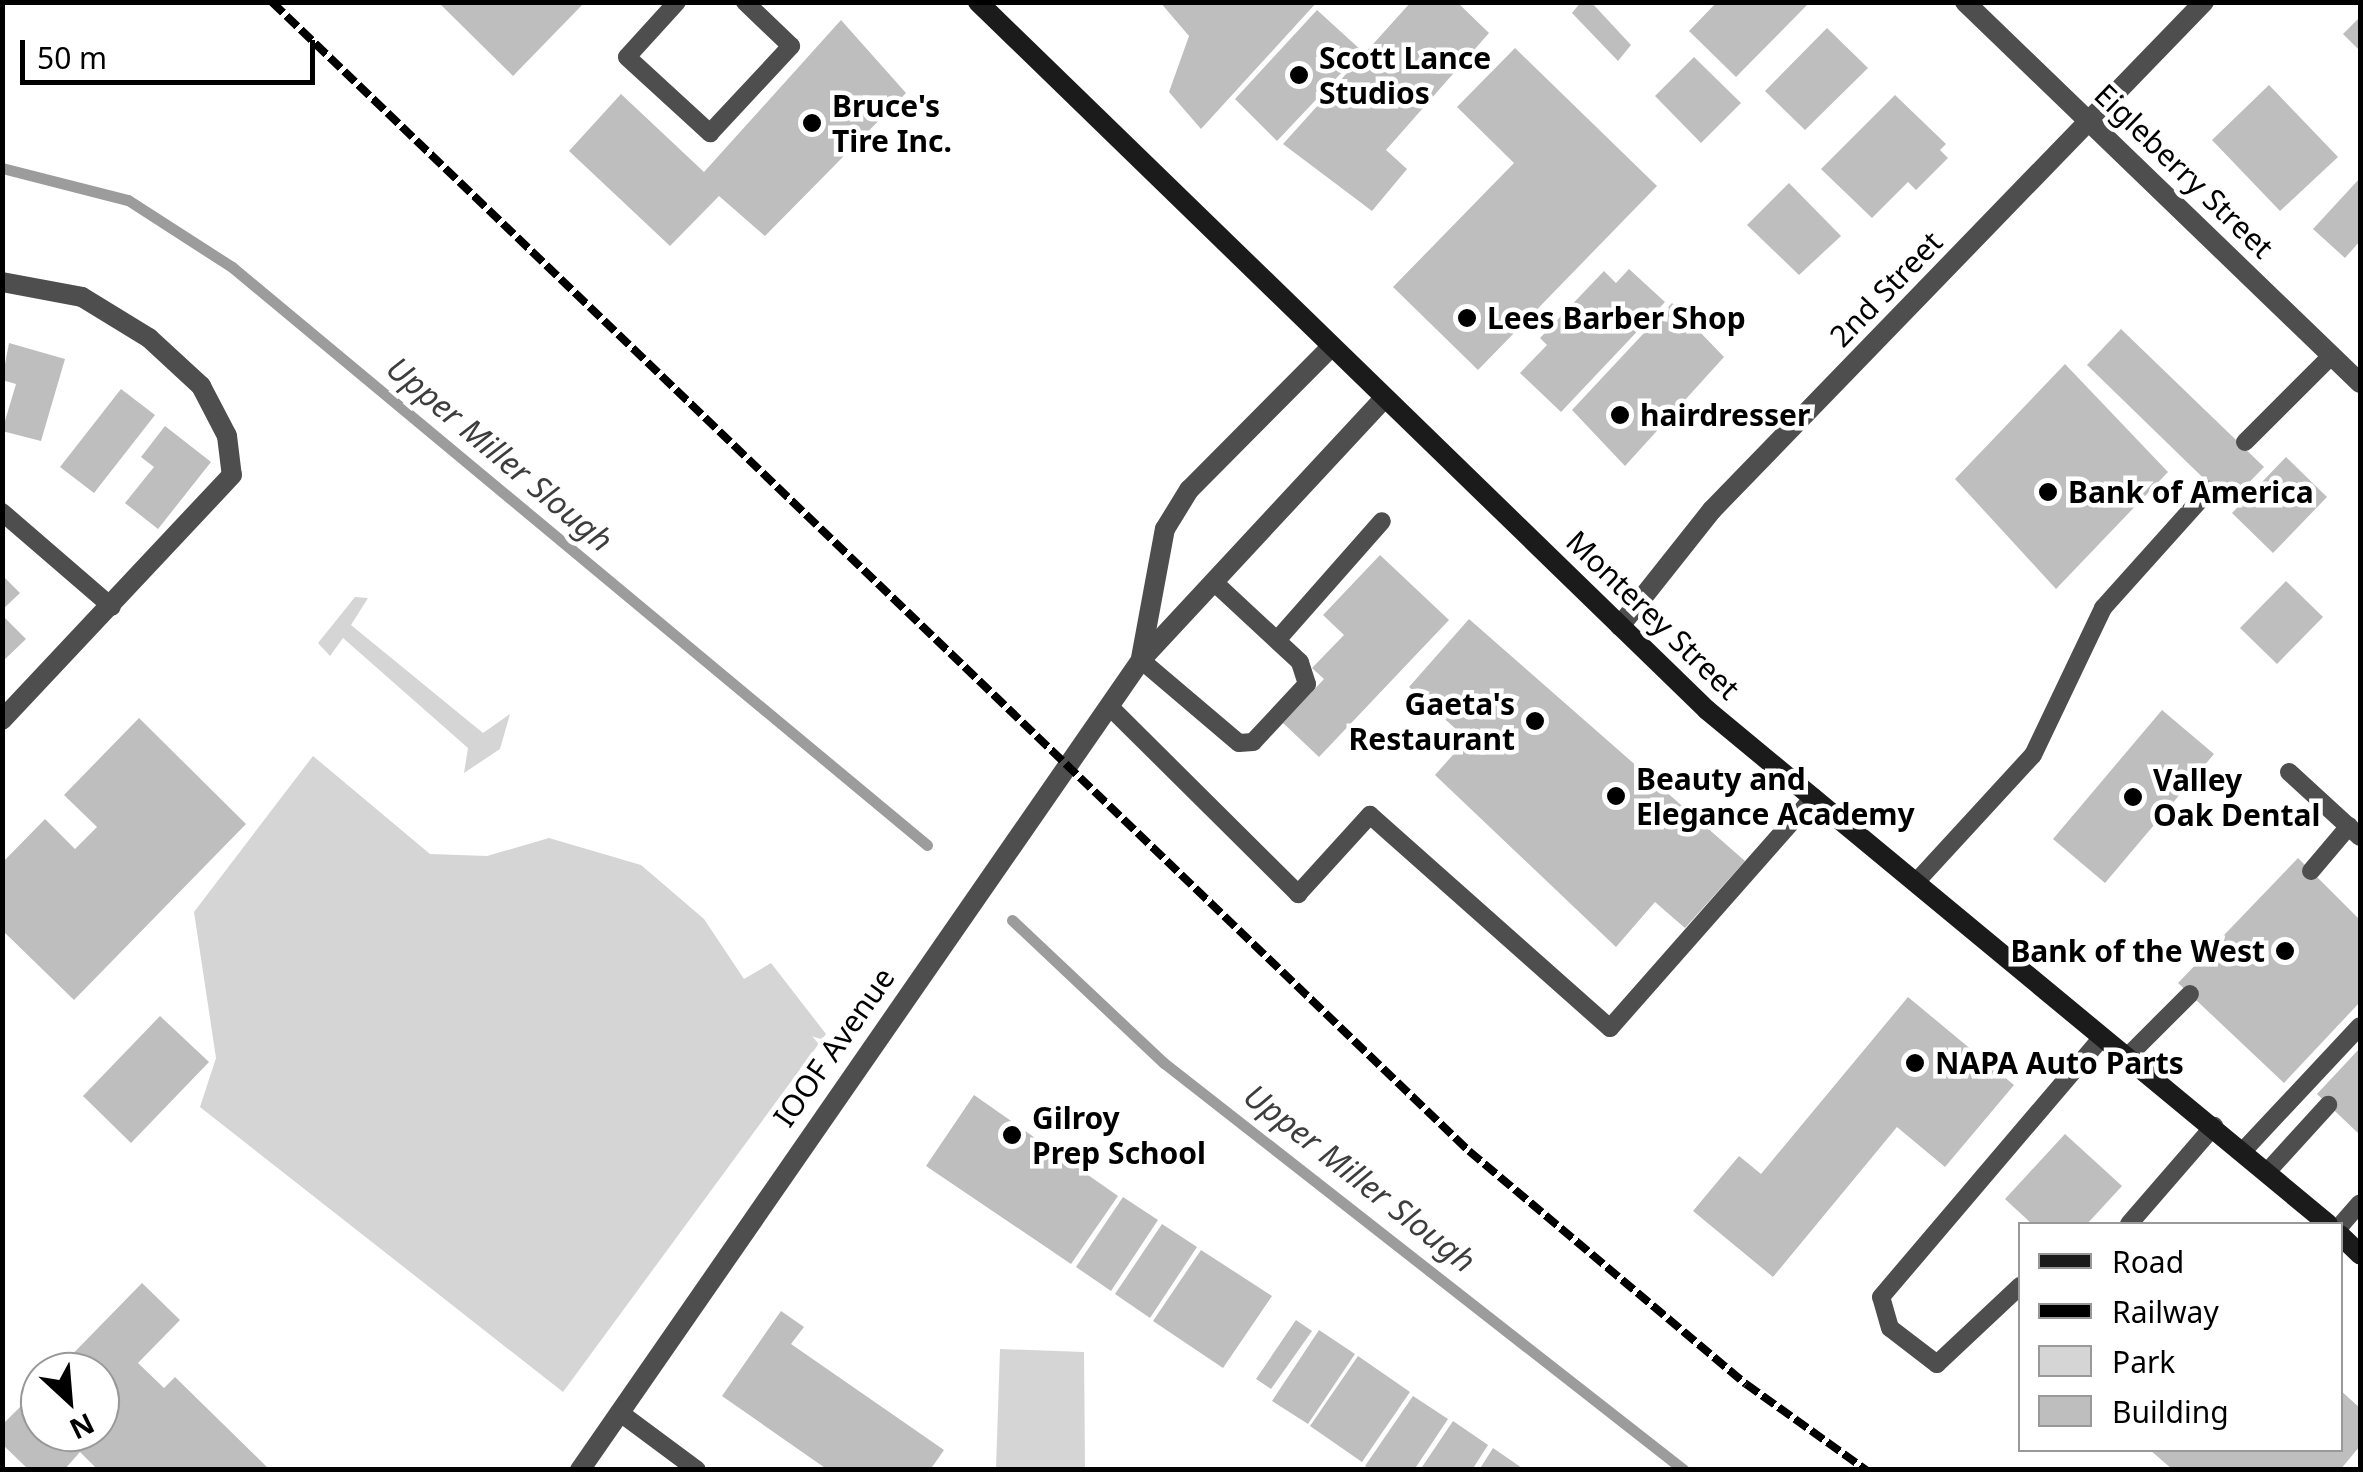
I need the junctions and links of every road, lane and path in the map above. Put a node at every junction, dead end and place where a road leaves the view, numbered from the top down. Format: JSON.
{"nodes":[{"id":1,"x":677,"y":2,"type":"edge"},
{"id":2,"x":744,"y":2,"type":"edge"},
{"id":3,"x":978,"y":2,"type":"edge"},
{"id":4,"x":1965,"y":2,"type":"edge"},
{"id":5,"x":2204,"y":2,"type":"edge"},
{"id":6,"x":2088,"y":122,"type":"junction"},
{"id":7,"x":2,"y":282,"type":"edge"},
{"id":8,"x":1328,"y":350,"type":"junction"},
{"id":9,"x":2332,"y":355,"type":"junction"},
{"id":10,"x":2360,"y":383,"type":"edge"},
{"id":11,"x":1382,"y":402,"type":"junction"},
{"id":12,"x":2244,"y":442,"type":"dead end"},
{"id":13,"x":2208,"y":490,"type":"dead end"},
{"id":14,"x":2,"y":512,"type":"edge"},
{"id":15,"x":1382,"y":522,"type":"dead end"},
{"id":16,"x":1214,"y":582,"type":"junction"},
{"id":17,"x":112,"y":606,"type":"junction"},
{"id":18,"x":1620,"y":626,"type":"junction"},
{"id":19,"x":1278,"y":639,"type":"junction"},
{"id":20,"x":1141,"y":660,"type":"junction"},
{"id":21,"x":1108,"y":706,"type":"junction"},
{"id":22,"x":2,"y":720,"type":"edge"},
{"id":23,"x":2289,"y":772,"type":"dead end"},
{"id":24,"x":1814,"y":797,"type":"junction"},
{"id":25,"x":2354,"y":831,"type":"edge"},
{"id":26,"x":2311,"y":870,"type":"dead end"},
{"id":27,"x":1918,"y":881,"type":"junction"},
{"id":28,"x":2190,"y":994,"type":"dead end"},
{"id":29,"x":2360,"y":1026,"type":"edge"},
{"id":30,"x":2102,"y":1037,"type":"junction"},
{"id":31,"x":2127,"y":1057,"type":"junction"},
{"id":32,"x":2328,"y":1105,"type":"dead end"},
{"id":33,"x":2214,"y":1126,"type":"junction"},
{"id":34,"x":2243,"y":1151,"type":"junction"},
{"id":35,"x":2267,"y":1172,"type":"junction"},
{"id":36,"x":2360,"y":1203,"type":"edge"},
{"id":37,"x":2131,"y":1222,"type":"edge"},
{"id":38,"x":2326,"y":1222,"type":"edge"},
{"id":39,"x":2343,"y":1223,"type":"edge"},
{"id":40,"x":2018,"y":1288,"type":"edge"},
{"id":41,"x":619,"y":1412,"type":"junction"},
{"id":42,"x":580,"y":1470,"type":"edge"},
{"id":43,"x":697,"y":1470,"type":"edge"}],
"edges":[{"from":1,"to":2,"type":"lane"},
{"from":3,"to":8,"type":"main road","name":"Monterey Street"},
{"from":4,"to":6,"type":"street","name":"Eigleberry Street"},
{"from":5,"to":6,"type":"street","name":"2nd Street"},
{"from":6,"to":9,"type":"street","name":"Eigleberry Street"},
{"from":6,"to":18,"type":"street","name":"2nd Street"},
{"from":7,"to":17,"type":"street"},
{"from":8,"to":11,"type":"main road","name":"Monterey Street"},
{"from":8,"to":20,"type":"street","name":"IOOF Avenue"},
{"from":9,"to":10,"type":"street","name":"Eigleberry Street"},
{"from":9,"to":12,"type":"lane"},
{"from":11,"to":16,"type":"street","name":"IOOF Avenue"},
{"from":11,"to":18,"type":"main road","name":"Monterey Street"},
{"from":13,"to":27,"type":"lane"},
{"from":14,"to":17,"type":"lane"},
{"from":15,"to":19,"type":"lane"},
{"from":16,"to":19,"type":"lane"},
{"from":16,"to":20,"type":"street","name":"IOOF Avenue"},
{"from":17,"to":22,"type":"street"},
{"from":18,"to":24,"type":"main road","name":"Monterey Street"},
{"from":19,"to":20,"type":"lane"},
{"from":20,"to":21,"type":"street","name":"IOOF Avenue"},
{"from":21,"to":24,"type":"lane"},
{"from":21,"to":41,"type":"street","name":"IOOF Avenue"},
{"from":23,"to":25,"type":"lane"},
{"from":24,"to":27,"type":"main road","name":"Monterey Street"},
{"from":25,"to":26,"type":"lane"},
{"from":27,"to":30,"type":"main road","name":"Monterey Street"},
{"from":28,"to":31,"type":"lane"},
{"from":29,"to":34,"type":"lane"},
{"from":30,"to":31,"type":"main road","name":"Monterey Street"},
{"from":30,"to":40,"type":"lane"},
{"from":31,"to":33,"type":"main road","name":"Monterey Street"},
{"from":32,"to":35,"type":"lane"},
{"from":33,"to":34,"type":"main road","name":"Monterey Street"},
{"from":33,"to":37,"type":"lane"},
{"from":34,"to":35,"type":"main road","name":"Monterey Street"},
{"from":35,"to":38,"type":"main road","name":"Monterey Street"},
{"from":36,"to":39,"type":"lane"},
{"from":41,"to":42,"type":"street","name":"IOOF Avenue"},
{"from":41,"to":43,"type":"lane"}]}
